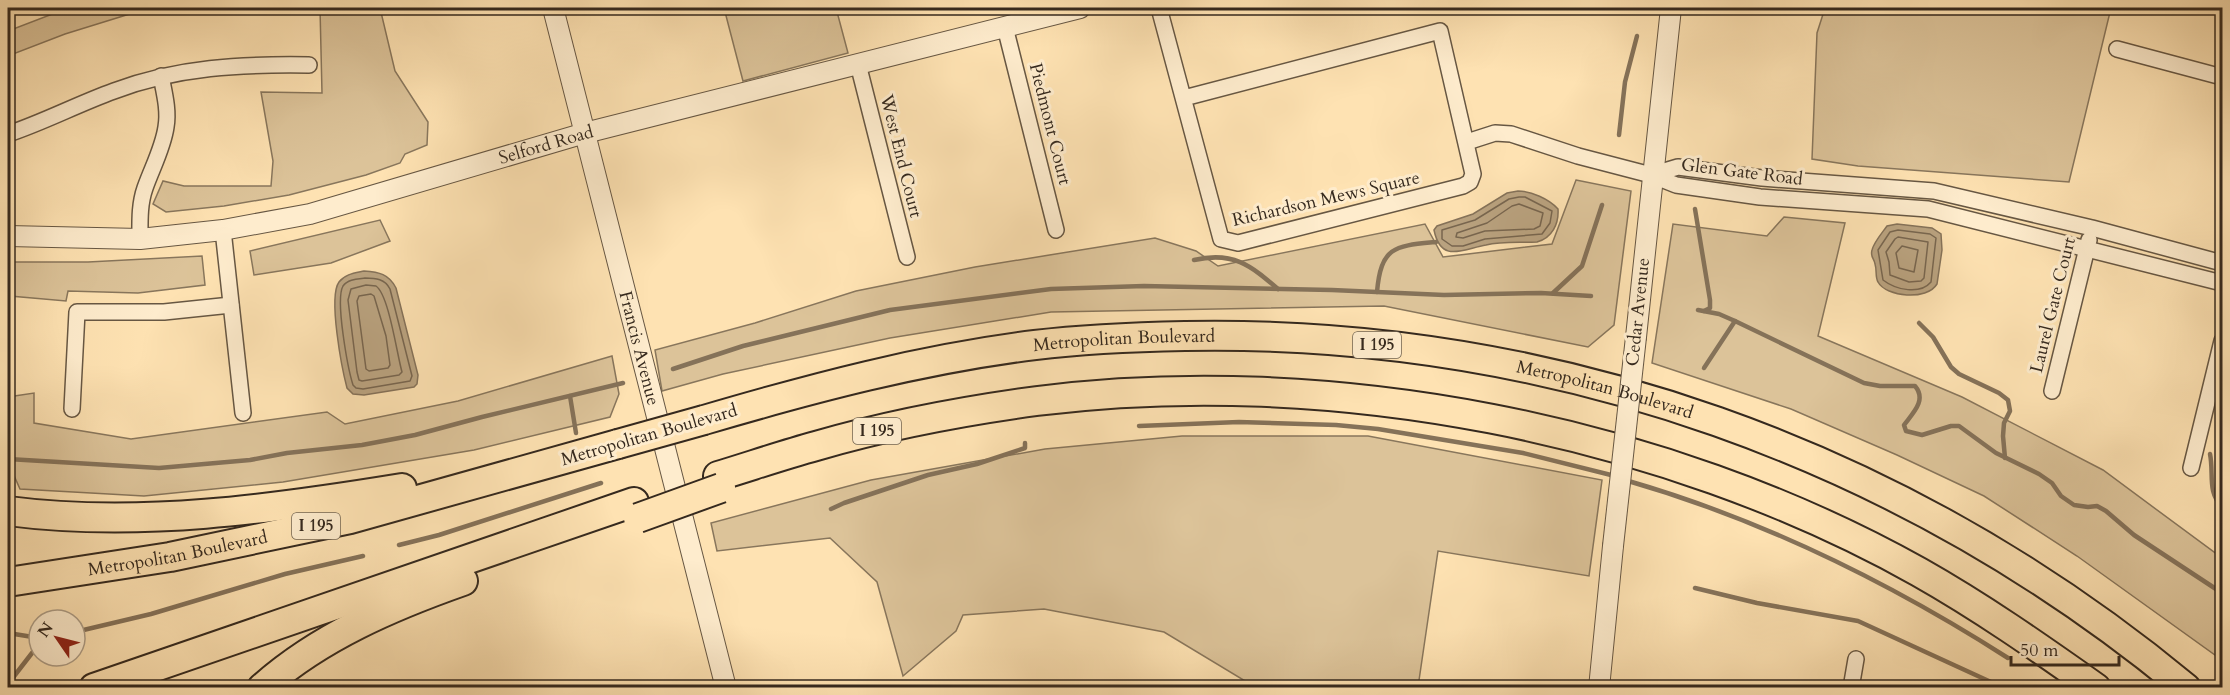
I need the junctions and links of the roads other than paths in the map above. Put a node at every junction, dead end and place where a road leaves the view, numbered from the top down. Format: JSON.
{"nodes":[{"id":1,"x":553,"y":8,"type":"edge"},
{"id":2,"x":1080,"y":8,"type":"edge"},
{"id":3,"x":1159,"y":8,"type":"edge"},
{"id":4,"x":1671,"y":8,"type":"edge"},
{"id":5,"x":1005,"y":27,"type":"junction"},
{"id":6,"x":2117,"y":49,"type":"dead end"},
{"id":7,"x":858,"y":64,"type":"junction"},
{"id":8,"x":309,"y":65,"type":"dead end"},
{"id":9,"x":161,"y":76,"type":"junction"},
{"id":10,"x":2223,"y":77,"type":"edge"},
{"id":11,"x":1184,"y":98,"type":"junction"},
{"id":12,"x":8,"y":134,"type":"edge"},
{"id":13,"x":585,"y":134,"type":"junction"},
{"id":14,"x":1467,"y":142,"type":"junction"},
{"id":15,"x":1651,"y":175,"type":"junction"},
{"id":16,"x":2092,"y":228,"type":"junction"},
{"id":17,"x":223,"y":230,"type":"junction"},
{"id":18,"x":1056,"y":230,"type":"dead end"},
{"id":19,"x":8,"y":236,"type":"edge"},
{"id":20,"x":140,"y":239,"type":"junction"},
{"id":21,"x":2088,"y":248,"type":"junction"},
{"id":22,"x":907,"y":257,"type":"dead end"},
{"id":23,"x":2223,"y":263,"type":"edge"},
{"id":24,"x":2223,"y":283,"type":"edge"},
{"id":25,"x":231,"y":305,"type":"junction"},
{"id":26,"x":2223,"y":341,"type":"edge"},
{"id":27,"x":2218,"y":378,"type":"edge"},
{"id":28,"x":2052,"y":391,"type":"dead end"},
{"id":29,"x":72,"y":409,"type":"dead end"},
{"id":30,"x":243,"y":414,"type":"dead end"},
{"id":31,"x":618,"y":444,"type":"junction"},
{"id":32,"x":2191,"y":468,"type":"dead end"},
{"id":33,"x":636,"y":510,"type":"junction"},
{"id":34,"x":8,"y":511,"type":"edge"},
{"id":35,"x":2017,"y":564,"type":"junction"},
{"id":36,"x":8,"y":582,"type":"edge"},
{"id":37,"x":1856,"y":659,"type":"dead end"},
{"id":38,"x":94,"y":687,"type":"edge"},
{"id":39,"x":262,"y":687,"type":"edge"},
{"id":40,"x":726,"y":687,"type":"edge"},
{"id":41,"x":1599,"y":687,"type":"edge"},
{"id":42,"x":1851,"y":687,"type":"edge"},
{"id":43,"x":2096,"y":687,"type":"edge"},
{"id":44,"x":2186,"y":687,"type":"edge"},
{"id":45,"x":2208,"y":687,"type":"edge"}],
"edges":[{"from":1,"to":13,"type":"street","name":"Francis Avenue"},
{"from":2,"to":5,"type":"street","name":"Selford Road"},
{"from":3,"to":11,"type":"street","name":"Richardson Mews Square"},
{"from":4,"to":15,"type":"street","name":"Cedar Avenue"},
{"from":5,"to":7,"type":"street","name":"Selford Road"},
{"from":5,"to":18,"type":"street","name":"Piedmont Court"},
{"from":6,"to":10,"type":"street"},
{"from":7,"to":13,"type":"street","name":"Selford Road"},
{"from":7,"to":22,"type":"street","name":"West End Court"},
{"from":8,"to":9,"type":"street"},
{"from":9,"to":12,"type":"street"},
{"from":9,"to":20,"type":"street"},
{"from":11,"to":14,"type":"street","name":"Richardson Mews Square"},
{"from":11,"to":14,"type":"street","name":"Richardson Mews Square"},
{"from":13,"to":17,"type":"street","name":"Selford Road"},
{"from":13,"to":40,"type":"street","name":"Francis Avenue"},
{"from":14,"to":15,"type":"street"},
{"from":15,"to":16,"type":"street","name":"Glen Gate Road"},
{"from":15,"to":21,"type":"street","name":"Glen Gate Road"},
{"from":15,"to":41,"type":"street","name":"Cedar Avenue","bridge":true},
{"from":16,"to":21,"type":"street","name":"Laurel Gate Court"},
{"from":16,"to":23,"type":"street","name":"Glen Gate Road"},
{"from":17,"to":20,"type":"street","name":"Selford Road"},
{"from":17,"to":25,"type":"street"},
{"from":19,"to":20,"type":"street","name":"Selford Road"},
{"from":21,"to":24,"type":"street","name":"Glen Gate Road"},
{"from":21,"to":28,"type":"street","name":"Laurel Gate Court"},
{"from":25,"to":29,"type":"street"},
{"from":25,"to":30,"type":"street"},
{"from":26,"to":27,"type":"street"},
{"from":27,"to":32,"type":"street"},
{"from":31,"to":34,"type":"highway"},
{"from":31,"to":35,"type":"highway","name":"Metropolitan Boulevard","number":"I 195","bridge":true},
{"from":31,"to":36,"type":"highway","name":"Metropolitan Boulevard","number":"I 195"},
{"from":33,"to":38,"type":"highway","number":"I 195"},
{"from":33,"to":39,"type":"highway"},
{"from":33,"to":43,"type":"highway","number":"I 195"},
{"from":35,"to":44,"type":"highway","name":"Metropolitan Boulevard","number":"I 195"},
{"from":35,"to":45,"type":"highway"},
{"from":37,"to":42,"type":"street"}]}
